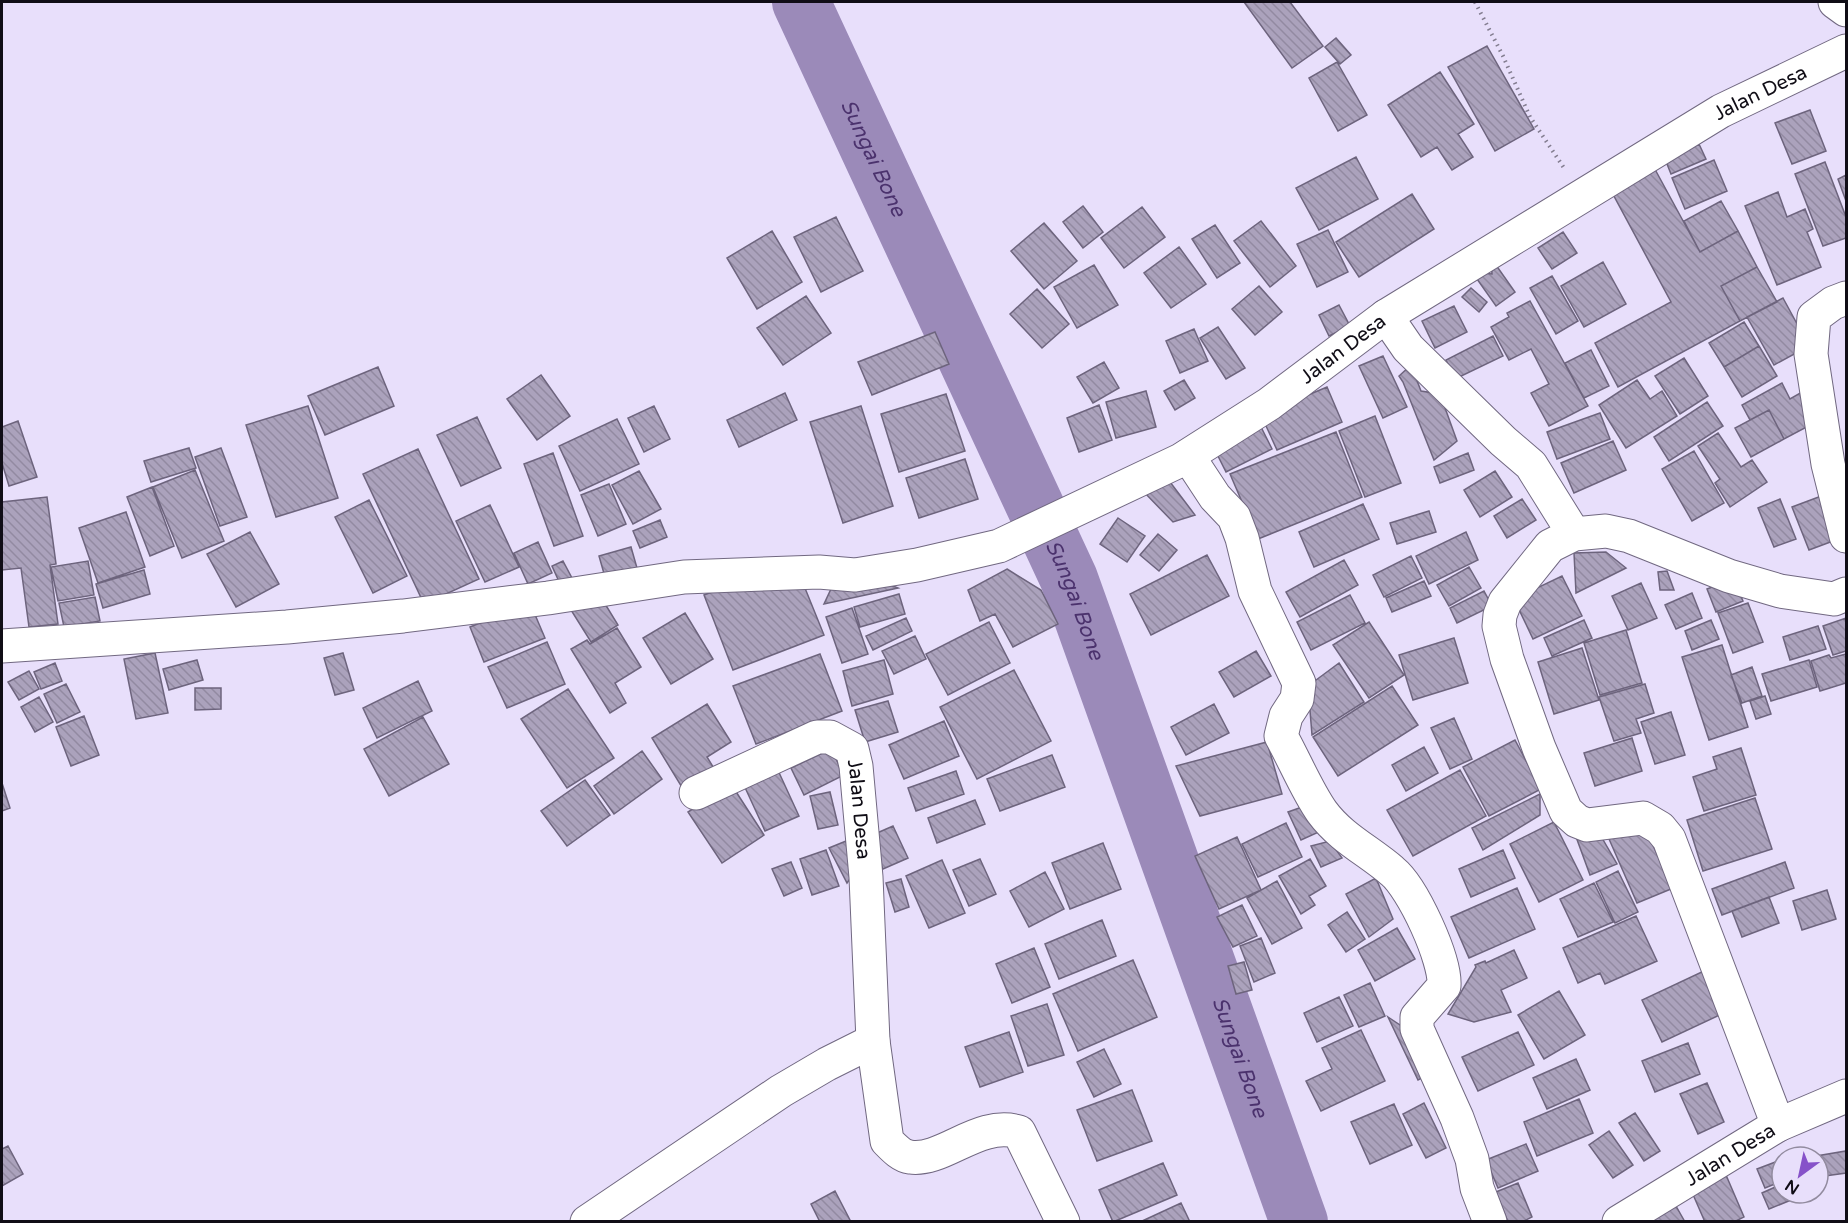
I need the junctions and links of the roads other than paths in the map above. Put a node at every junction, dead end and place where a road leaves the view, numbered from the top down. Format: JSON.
{"nodes":[{"id":1,"x":1835,"y":2,"type":"edge"},
{"id":2,"x":1846,"y":10,"type":"edge"},
{"id":3,"x":1846,"y":51,"type":"edge"},
{"id":4,"x":1846,"y":298,"type":"edge"},
{"id":5,"x":1386,"y":316,"type":"junction"},
{"id":6,"x":1188,"y":456,"type":"junction"},
{"id":7,"x":1574,"y":534,"type":"junction"},
{"id":8,"x":1846,"y":536,"type":"edge"},
{"id":9,"x":1846,"y":594,"type":"edge"},
{"id":10,"x":2,"y":646,"type":"edge"},
{"id":11,"x":696,"y":793,"type":"dead end"},
{"id":12,"x":873,"y":1041,"type":"junction"},
{"id":13,"x":1846,"y":1096,"type":"edge"},
{"id":14,"x":1778,"y":1125,"type":"junction"},
{"id":15,"x":587,"y":1221,"type":"edge"},
{"id":16,"x":1063,"y":1221,"type":"edge"},
{"id":17,"x":1490,"y":1221,"type":"edge"},
{"id":18,"x":1619,"y":1221,"type":"edge"}],
"edges":[{"from":1,"to":2,"type":"street"},
{"from":3,"to":5,"type":"street","name":"Jalan Desa"},
{"from":4,"to":8,"type":"street"},
{"from":5,"to":6,"type":"street","name":"Jalan Desa"},
{"from":5,"to":7,"type":"street"},
{"from":6,"to":10,"type":"street","name":"Jalan Desa"},
{"from":6,"to":17,"type":"street"},
{"from":7,"to":9,"type":"street"},
{"from":7,"to":14,"type":"street"},
{"from":11,"to":12,"type":"street","name":"Jalan Desa"},
{"from":12,"to":15,"type":"street"},
{"from":12,"to":16,"type":"street","name":"Jalan Desa"},
{"from":13,"to":14,"type":"street","name":"Jalan Desa"},
{"from":14,"to":18,"type":"street","name":"Jalan Desa"}]}
